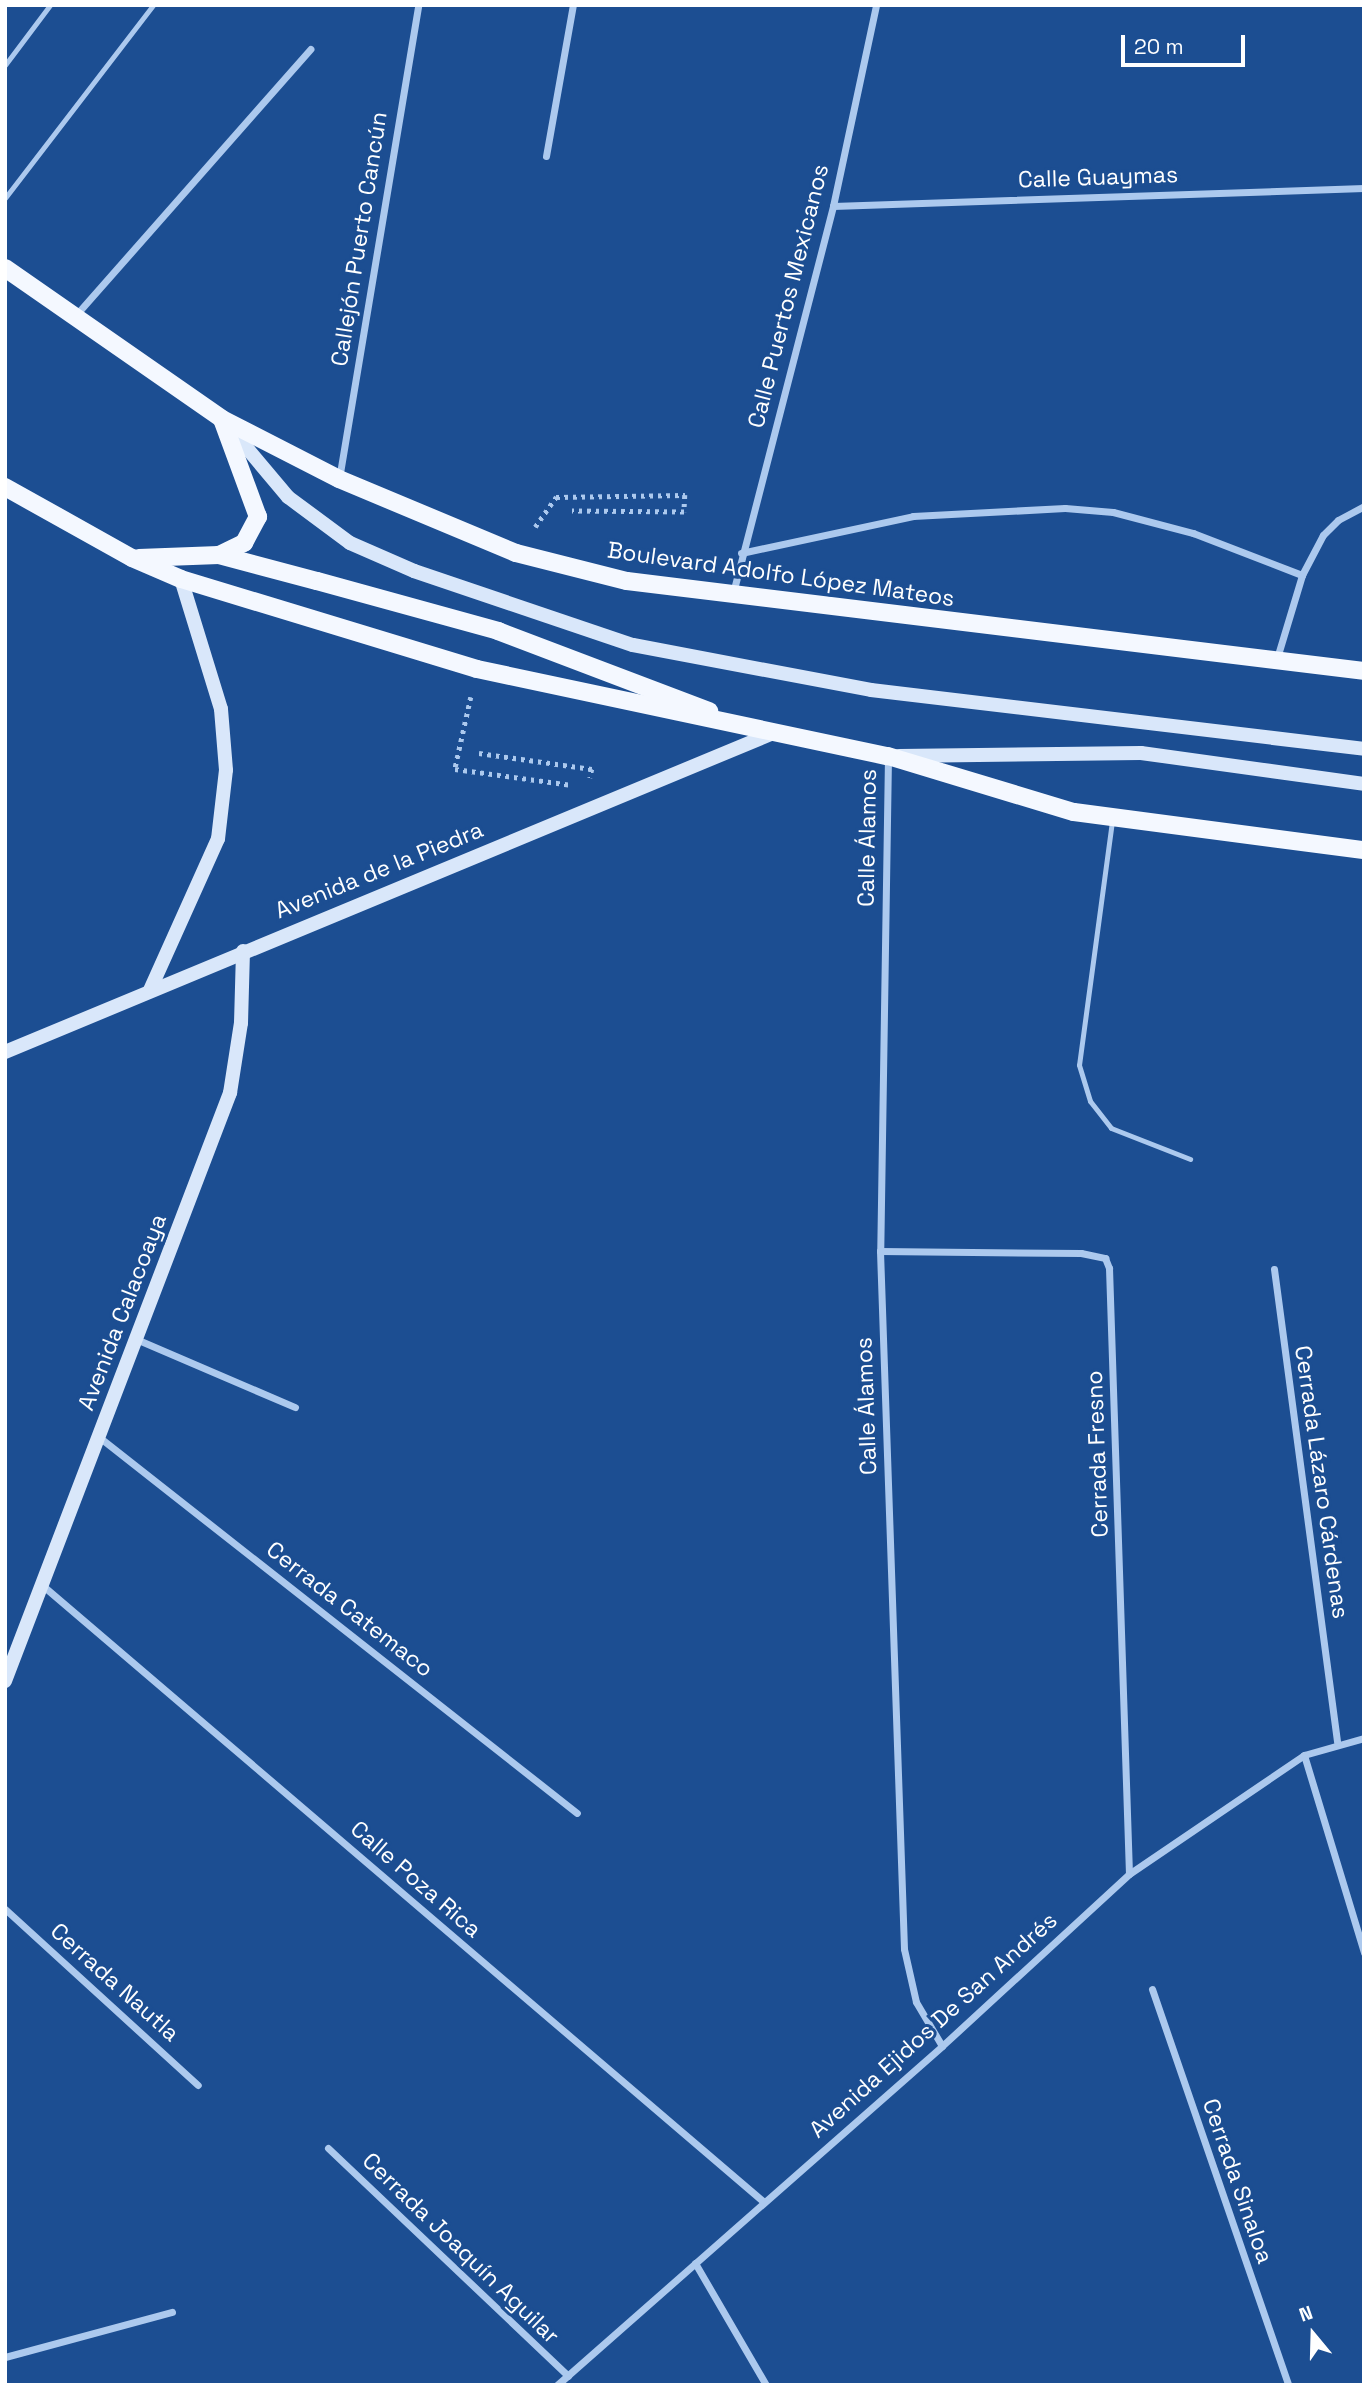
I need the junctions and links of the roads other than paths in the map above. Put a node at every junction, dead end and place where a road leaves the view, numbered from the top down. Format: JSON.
{"nodes":[{"id":1,"x":50,"y":5,"type":"edge"},
{"id":2,"x":153,"y":5,"type":"edge"},
{"id":3,"x":418,"y":5,"type":"edge"},
{"id":4,"x":573,"y":5,"type":"edge"},
{"id":5,"x":876,"y":5,"type":"edge"},
{"id":6,"x":310,"y":49,"type":"dead end"},
{"id":7,"x":5,"y":65,"type":"edge"},
{"id":8,"x":546,"y":156,"type":"dead end"},
{"id":9,"x":1364,"y":188,"type":"edge"},
{"id":10,"x":5,"y":198,"type":"edge"},
{"id":11,"x":833,"y":205,"type":"junction"},
{"id":12,"x":5,"y":268,"type":"edge"},
{"id":13,"x":75,"y":316,"type":"junction"},
{"id":14,"x":222,"y":419,"type":"junction"},
{"id":15,"x":339,"y":479,"type":"junction"},
{"id":16,"x":5,"y":486,"type":"edge"},
{"id":17,"x":1364,"y":506,"type":"edge"},
{"id":18,"x":741,"y":553,"type":"junction"},
{"id":19,"x":219,"y":555,"type":"junction"},
{"id":20,"x":132,"y":558,"type":"junction"},
{"id":21,"x":1302,"y":575,"type":"junction"},
{"id":22,"x":180,"y":579,"type":"junction"},
{"id":23,"x":732,"y":594,"type":"junction"},
{"id":24,"x":1276,"y":662,"type":"junction"},
{"id":25,"x":1364,"y":671,"type":"edge"},
{"id":26,"x":771,"y":734,"type":"junction"},
{"id":27,"x":1364,"y":749,"type":"edge"},
{"id":28,"x":888,"y":756,"type":"junction"},
{"id":29,"x":1364,"y":784,"type":"edge"},
{"id":30,"x":1112,"y":817,"type":"junction"},
{"id":31,"x":1364,"y":850,"type":"edge"},
{"id":32,"x":243,"y":951,"type":"junction"},
{"id":33,"x":150,"y":990,"type":"junction"},
{"id":34,"x":8,"y":1046,"type":"edge"},
{"id":35,"x":1190,"y":1159,"type":"dead end"},
{"id":36,"x":880,"y":1251,"type":"junction"},
{"id":37,"x":1275,"y":1269,"type":"dead end"},
{"id":38,"x":136,"y":1339,"type":"junction"},
{"id":39,"x":295,"y":1407,"type":"dead end"},
{"id":40,"x":98,"y":1436,"type":"junction"},
{"id":41,"x":42,"y":1585,"type":"junction"},
{"id":42,"x":5,"y":1681,"type":"edge"},
{"id":43,"x":1364,"y":1738,"type":"edge"},
{"id":44,"x":1337,"y":1742,"type":"junction"},
{"id":45,"x":1304,"y":1755,"type":"junction"},
{"id":46,"x":577,"y":1813,"type":"dead end"},
{"id":47,"x":1129,"y":1874,"type":"junction"},
{"id":48,"x":5,"y":1909,"type":"edge"},
{"id":49,"x":1364,"y":1953,"type":"edge"},
{"id":50,"x":1152,"y":1989,"type":"dead end"},
{"id":51,"x":942,"y":2046,"type":"junction"},
{"id":52,"x":198,"y":2085,"type":"dead end"},
{"id":53,"x":328,"y":2148,"type":"dead end"},
{"id":54,"x":764,"y":2202,"type":"junction"},
{"id":55,"x":695,"y":2263,"type":"junction"},
{"id":56,"x":172,"y":2312,"type":"dead end"},
{"id":57,"x":5,"y":2357,"type":"edge"},
{"id":58,"x":568,"y":2376,"type":"junction"},
{"id":59,"x":557,"y":2385,"type":"edge"},
{"id":60,"x":766,"y":2385,"type":"edge"},
{"id":61,"x":1288,"y":2385,"type":"edge"}],
"edges":[{"from":1,"to":7,"type":"lane"},
{"from":2,"to":10,"type":"lane"},
{"from":3,"to":15,"type":"street","name":"Callejón Puerto Cancún"},
{"from":4,"to":8,"type":"street"},
{"from":5,"to":11,"type":"street","name":"Calle Puertos Mexicanos"},
{"from":6,"to":13,"type":"street"},
{"from":9,"to":11,"type":"street","name":"Calle Guaymas"},
{"from":11,"to":18,"type":"street","name":"Calle Puertos Mexicanos"},
{"from":12,"to":13,"type":"main road","name":"Boulevard Adolfo López Mateos"},
{"from":13,"to":14,"type":"main road","name":"Boulevard Adolfo López Mateos"},
{"from":14,"to":15,"type":"main road","name":"Boulevard Adolfo López Mateos"},
{"from":14,"to":19,"type":"main road"},
{"from":14,"to":27,"type":"street"},
{"from":15,"to":23,"type":"main road","name":"Boulevard Adolfo López Mateos"},
{"from":16,"to":20,"type":"main road"},
{"from":17,"to":21,"type":"street"},
{"from":18,"to":21,"type":"street"},
{"from":18,"to":23,"type":"street","name":"Calle Puertos Mexicanos"},
{"from":19,"to":20,"type":"main road"},
{"from":19,"to":26,"type":"main road"},
{"from":20,"to":22,"type":"main road"},
{"from":21,"to":24,"type":"street"},
{"from":22,"to":26,"type":"main road"},
{"from":22,"to":33,"type":"street"},
{"from":23,"to":24,"type":"main road","name":"Boulevard Adolfo López Mateos"},
{"from":24,"to":25,"type":"main road","name":"Boulevard Adolfo López Mateos"},
{"from":26,"to":28,"type":"main road"},
{"from":26,"to":32,"type":"street","name":"Avenida de la Piedra"},
{"from":28,"to":29,"type":"street"},
{"from":28,"to":30,"type":"main road"},
{"from":28,"to":36,"type":"street","name":"Calle Álamos"},
{"from":30,"to":31,"type":"main road"},
{"from":30,"to":35,"type":"lane"},
{"from":32,"to":33,"type":"street","name":"Avenida de la Piedra"},
{"from":32,"to":38,"type":"street","name":"Avenida Calacoaya"},
{"from":33,"to":34,"type":"street","name":"Avenida de la Piedra"},
{"from":36,"to":47,"type":"street","name":"Cerrada Fresno"},
{"from":36,"to":51,"type":"street","name":"Calle Álamos"},
{"from":37,"to":44,"type":"street","name":"Cerrada Lázaro Cárdenas"},
{"from":38,"to":39,"type":"street"},
{"from":38,"to":40,"type":"street","name":"Avenida Calacoaya"},
{"from":40,"to":41,"type":"street","name":"Avenida Calacoaya"},
{"from":40,"to":46,"type":"street","name":"Cerrada Catemaco"},
{"from":41,"to":42,"type":"street","name":"Avenida Calacoaya"},
{"from":41,"to":54,"type":"street","name":"Calle Poza Rica"},
{"from":43,"to":44,"type":"street","name":"Avenida Ejidos De San Andrés"},
{"from":44,"to":45,"type":"street","name":"Avenida Ejidos De San Andrés"},
{"from":45,"to":47,"type":"street","name":"Avenida Ejidos De San Andrés"},
{"from":45,"to":49,"type":"street"},
{"from":47,"to":51,"type":"street","name":"Avenida Ejidos De San Andrés"},
{"from":48,"to":52,"type":"street","name":"Cerrada Nautla"},
{"from":50,"to":61,"type":"street","name":"Cerrada Sinaloa"},
{"from":51,"to":54,"type":"street","name":"Avenida Ejidos De San Andrés"},
{"from":53,"to":58,"type":"street","name":"Cerrada Joaquín Aguilar"},
{"from":54,"to":55,"type":"street","name":"Avenida Ejidos De San Andrés"},
{"from":55,"to":58,"type":"street","name":"Avenida Ejidos De San Andrés"},
{"from":55,"to":60,"type":"street"},
{"from":56,"to":57,"type":"street"},
{"from":58,"to":59,"type":"street","name":"Avenida Ejidos De San Andrés"}]}
